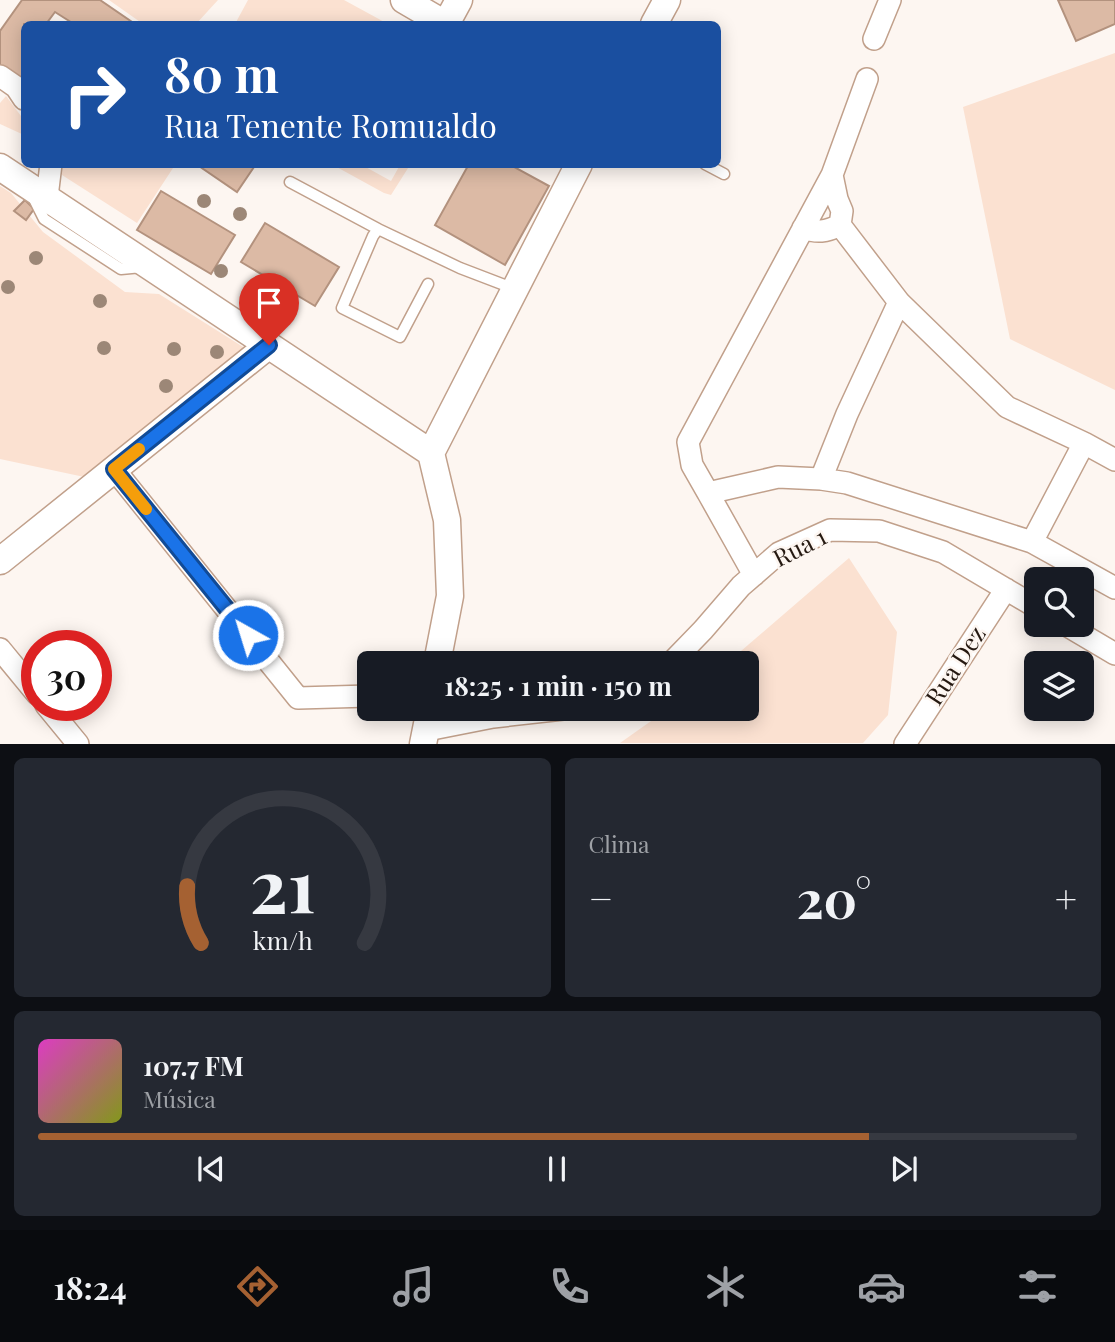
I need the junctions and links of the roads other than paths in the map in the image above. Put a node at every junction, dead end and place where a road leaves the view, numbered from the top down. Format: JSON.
{"nodes":[{"id":1,"x":404,"y":0,"type":"edge"},
{"id":2,"x":459,"y":0,"type":"edge"},
{"id":3,"x":667,"y":0,"type":"edge"},
{"id":4,"x":890,"y":0,"type":"edge"},
{"id":5,"x":441,"y":21,"type":"edge"},
{"id":6,"x":448,"y":21,"type":"edge"},
{"id":7,"x":656,"y":21,"type":"edge"},
{"id":8,"x":874,"y":39,"type":"dead end"},
{"id":9,"x":0,"y":76,"type":"edge"},
{"id":10,"x":867,"y":79,"type":"dead end"},
{"id":11,"x":21,"y":94,"type":"edge"},
{"id":12,"x":0,"y":167,"type":"edge"},
{"id":13,"x":49,"y":168,"type":"edge"},
{"id":14,"x":577,"y":168,"type":"edge"},
{"id":15,"x":713,"y":168,"type":"edge"},
{"id":16,"x":724,"y":174,"type":"dead end"},
{"id":17,"x":832,"y":174,"type":"junction"},
{"id":18,"x":290,"y":182,"type":"dead end"},
{"id":19,"x":37,"y":191,"type":"junction"},
{"id":20,"x":840,"y":225,"type":"junction"},
{"id":21,"x":803,"y":228,"type":"junction"},
{"id":22,"x":378,"y":229,"type":"junction"},
{"id":23,"x":428,"y":284,"type":"dead end"},
{"id":24,"x":515,"y":289,"type":"junction"},
{"id":25,"x":899,"y":302,"type":"junction"},
{"id":26,"x":269,"y":345,"type":"junction"},
{"id":27,"x":1084,"y":443,"type":"junction"},
{"id":28,"x":431,"y":453,"type":"junction"},
{"id":29,"x":1115,"y":460,"type":"edge"},
{"id":30,"x":114,"y":469,"type":"junction"},
{"id":31,"x":821,"y":479,"type":"junction"},
{"id":32,"x":708,"y":493,"type":"junction"},
{"id":33,"x":1032,"y":541,"type":"junction"},
{"id":34,"x":0,"y":561,"type":"edge"},
{"id":35,"x":754,"y":575,"type":"junction"},
{"id":36,"x":1115,"y":588,"type":"edge"},
{"id":37,"x":1006,"y":589,"type":"junction"},
{"id":38,"x":1024,"y":600,"type":"edge"},
{"id":39,"x":1086,"y":637,"type":"edge"},
{"id":40,"x":0,"y":649,"type":"edge"},
{"id":41,"x":439,"y":651,"type":"edge"},
{"id":42,"x":683,"y":651,"type":"edge"},
{"id":43,"x":1115,"y":654,"type":"edge"},
{"id":44,"x":21,"y":675,"type":"edge"},
{"id":45,"x":357,"y":696,"type":"edge"},
{"id":46,"x":59,"y":721,"type":"edge"},
{"id":47,"x":467,"y":721,"type":"edge"},
{"id":48,"x":427,"y":727,"type":"edge"},
{"id":49,"x":78,"y":744,"type":"edge"},
{"id":50,"x":905,"y":744,"type":"edge"}],
"edges":[{"from":1,"to":5,"type":"street"},
{"from":2,"to":6,"type":"street"},
{"from":3,"to":7,"type":"street"},
{"from":4,"to":8,"type":"street"},
{"from":9,"to":11,"type":"street"},
{"from":10,"to":17,"type":"street"},
{"from":12,"to":19,"type":"street"},
{"from":13,"to":19,"type":"street"},
{"from":14,"to":24,"type":"street"},
{"from":15,"to":16,"type":"lane"},
{"from":17,"to":20,"type":"street"},
{"from":17,"to":21,"type":"street"},
{"from":18,"to":22,"type":"lane"},
{"from":19,"to":26,"type":"street"},
{"from":20,"to":21,"type":"street"},
{"from":20,"to":25,"type":"street"},
{"from":21,"to":32,"type":"street"},
{"from":22,"to":23,"type":"lane"},
{"from":22,"to":24,"type":"lane"},
{"from":24,"to":28,"type":"street"},
{"from":25,"to":27,"type":"street"},
{"from":25,"to":31,"type":"street"},
{"from":26,"to":28,"type":"street"},
{"from":26,"to":30,"type":"street"},
{"from":27,"to":29,"type":"street"},
{"from":27,"to":33,"type":"street"},
{"from":28,"to":41,"type":"street"},
{"from":30,"to":34,"type":"street"},
{"from":30,"to":45,"type":"street"},
{"from":31,"to":32,"type":"street"},
{"from":31,"to":33,"type":"street"},
{"from":32,"to":35,"type":"street"},
{"from":33,"to":36,"type":"street"},
{"from":35,"to":37,"type":"street","name":"Rua 1"},
{"from":35,"to":42,"type":"street","name":"Rua 1"},
{"from":37,"to":38,"type":"street","name":"Rua 1"},
{"from":37,"to":50,"type":"street","name":"Rua Dez"},
{"from":39,"to":43,"type":"street"},
{"from":40,"to":44,"type":"street"},
{"from":46,"to":49,"type":"street"},
{"from":47,"to":48,"type":"street"}]}
